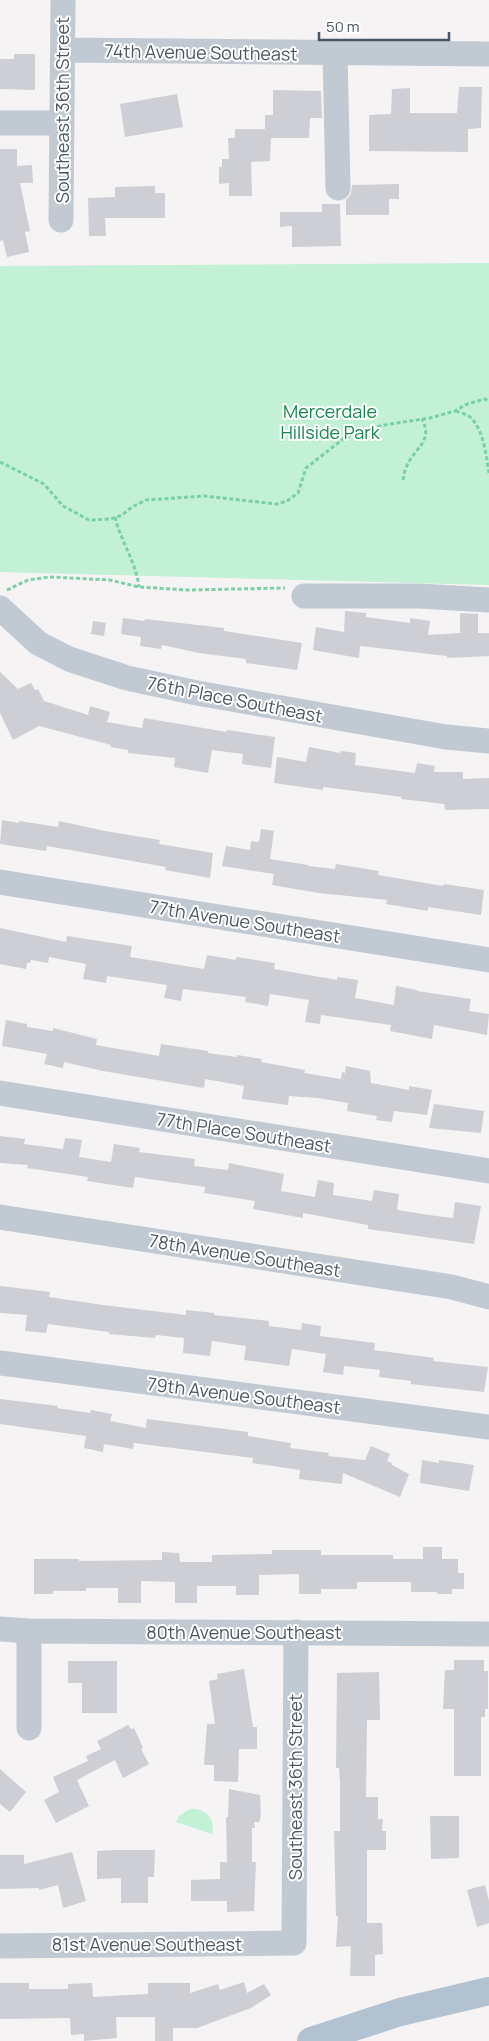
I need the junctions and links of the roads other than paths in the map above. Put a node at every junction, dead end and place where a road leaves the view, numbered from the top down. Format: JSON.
{"nodes":[{"id":1,"x":63,"y":0,"type":"edge"},
{"id":2,"x":64,"y":50,"type":"junction"},
{"id":3,"x":335,"y":54,"type":"junction"},
{"id":4,"x":489,"y":54,"type":"edge"},
{"id":5,"x":0,"y":123,"type":"edge"},
{"id":6,"x":62,"y":124,"type":"junction"},
{"id":7,"x":338,"y":188,"type":"dead end"},
{"id":8,"x":61,"y":220,"type":"dead end"},
{"id":9,"x":304,"y":596,"type":"road end"},
{"id":10,"x":489,"y":600,"type":"edge"},
{"id":11,"x":2,"y":601,"type":"edge"},
{"id":12,"x":489,"y":740,"type":"edge"},
{"id":13,"x":0,"y":882,"type":"edge"},
{"id":14,"x":489,"y":960,"type":"edge"},
{"id":15,"x":0,"y":1093,"type":"edge"},
{"id":16,"x":489,"y":1171,"type":"edge"},
{"id":17,"x":0,"y":1217,"type":"edge"},
{"id":18,"x":489,"y":1297,"type":"edge"},
{"id":19,"x":0,"y":1363,"type":"edge"},
{"id":20,"x":489,"y":1427,"type":"edge"},
{"id":21,"x":0,"y":1629,"type":"edge"},
{"id":22,"x":29,"y":1631,"type":"junction"},
{"id":23,"x":296,"y":1632,"type":"junction"},
{"id":24,"x":489,"y":1634,"type":"edge"},
{"id":25,"x":29,"y":1728,"type":"dead end"},
{"id":26,"x":294,"y":1943,"type":"joint"},
{"id":27,"x":0,"y":1946,"type":"edge"},
{"id":28,"x":489,"y":1991,"type":"edge"},
{"id":29,"x":311,"y":2041,"type":"edge"}],
"edges":[{"from":1,"to":2,"type":"street","name":"Southeast 36th Street"},
{"from":2,"to":3,"type":"street","name":"74th Avenue Southeast"},
{"from":2,"to":6,"type":"street","name":"Southeast 36th Street"},
{"from":3,"to":4,"type":"street","name":"74th Avenue Southeast"},
{"from":3,"to":7,"type":"street"},
{"from":5,"to":6,"type":"street"},
{"from":6,"to":8,"type":"street","name":"Southeast 36th Street"},
{"from":9,"to":10,"type":"street"},
{"from":11,"to":12,"type":"street","name":"76th Place Southeast"},
{"from":13,"to":14,"type":"street","name":"77th Avenue Southeast"},
{"from":15,"to":16,"type":"street","name":"77th Place Southeast"},
{"from":17,"to":18,"type":"street","name":"78th Avenue Southeast"},
{"from":19,"to":20,"type":"street","name":"79th Avenue Southeast"},
{"from":21,"to":22,"type":"street","name":"80th Avenue Southeast"},
{"from":22,"to":23,"type":"street","name":"80th Avenue Southeast"},
{"from":22,"to":25,"type":"street"},
{"from":23,"to":24,"type":"street","name":"80th Avenue Southeast"},
{"from":23,"to":26,"type":"street","name":"Southeast 36th Street"},
{"from":26,"to":27,"type":"street","name":"81st Avenue Southeast"},
{"from":28,"to":29,"type":"main road"}]}
